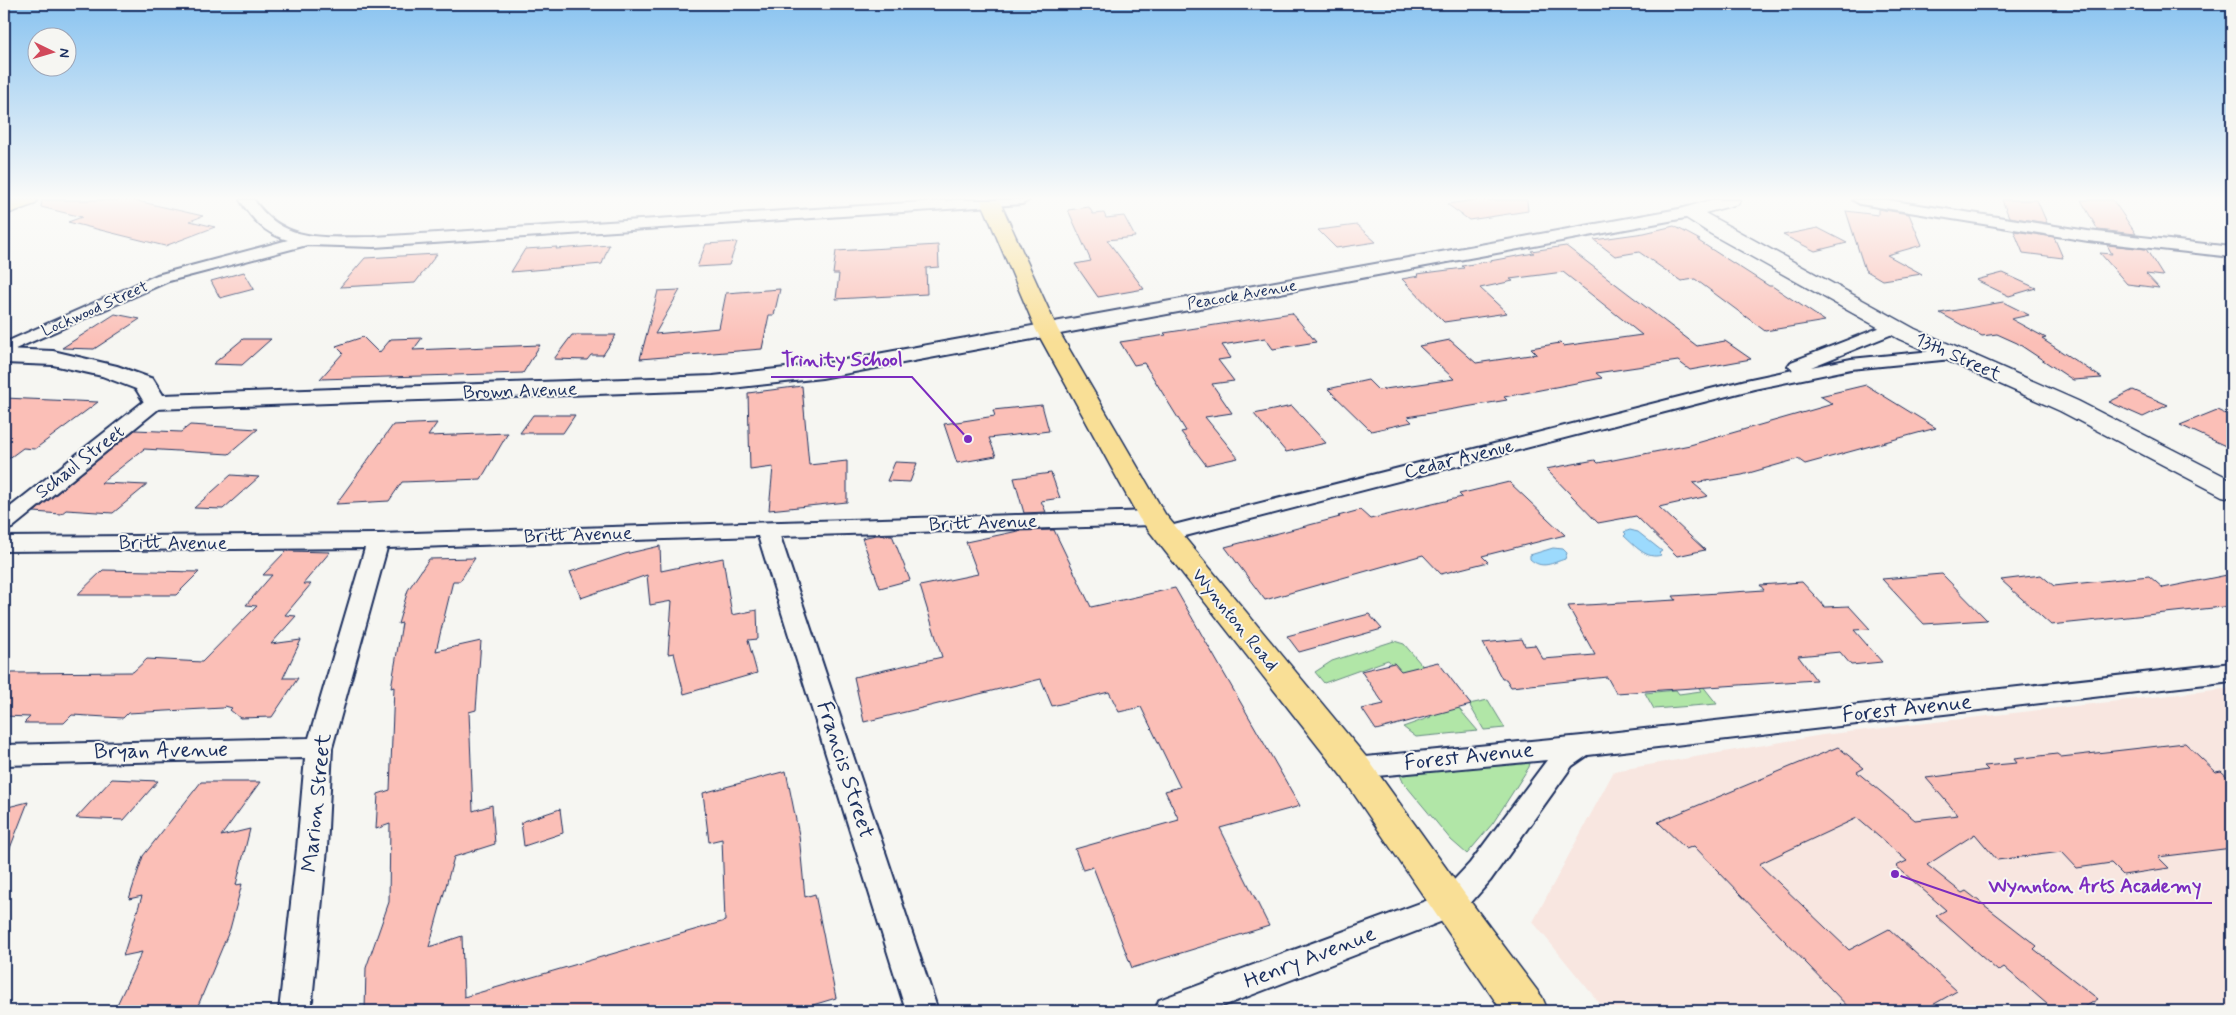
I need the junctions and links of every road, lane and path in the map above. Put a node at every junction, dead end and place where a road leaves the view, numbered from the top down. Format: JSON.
{"nodes":[{"id":1,"x":278,"y":247,"type":"edge"},
{"id":2,"x":1011,"y":247,"type":"edge"},
{"id":3,"x":1497,"y":247,"type":"edge"},
{"id":4,"x":1750,"y":247,"type":"edge"},
{"id":5,"x":2190,"y":247,"type":"edge"},
{"id":6,"x":2232,"y":252,"type":"edge"},
{"id":7,"x":1894,"y":327,"type":"junction"},
{"id":8,"x":1047,"y":330,"type":"junction"},
{"id":9,"x":4,"y":349,"type":"edge"},
{"id":10,"x":1952,"y":354,"type":"junction"},
{"id":11,"x":4,"y":356,"type":"edge"},
{"id":12,"x":1753,"y":384,"type":"junction"},
{"id":13,"x":155,"y":402,"type":"junction"},
{"id":14,"x":2232,"y":490,"type":"edge"},
{"id":15,"x":4,"y":522,"type":"edge"},
{"id":16,"x":1159,"y":526,"type":"junction"},
{"id":17,"x":768,"y":528,"type":"junction"},
{"id":18,"x":378,"y":541,"type":"junction"},
{"id":19,"x":4,"y":544,"type":"edge"},
{"id":20,"x":2232,"y":672,"type":"edge"},
{"id":21,"x":1582,"y":746,"type":"junction"},
{"id":22,"x":319,"y":748,"type":"junction"},
{"id":23,"x":4,"y":755,"type":"edge"},
{"id":24,"x":1355,"y":768,"type":"junction"},
{"id":25,"x":1450,"y":905,"type":"junction"},
{"id":26,"x":295,"y":1011,"type":"edge"},
{"id":27,"x":922,"y":1011,"type":"edge"},
{"id":28,"x":1171,"y":1011,"type":"edge"},
{"id":29,"x":1527,"y":1011,"type":"edge"}],
"edges":[{"from":1,"to":9,"type":"street","name":"Lockwood Street"},
{"from":2,"to":8,"type":"main road","name":"Wynnton Road"},
{"from":3,"to":8,"type":"street","name":"Peacock Avenue"},
{"from":4,"to":7,"type":"main road","name":"13th Street"},
{"from":5,"to":6,"type":"street"},
{"from":7,"to":10,"type":"main road","name":"13th Street"},
{"from":7,"to":12,"type":"street"},
{"from":8,"to":13,"type":"street","name":"Brown Avenue"},
{"from":8,"to":16,"type":"main road","name":"Wynnton Road"},
{"from":10,"to":12,"type":"street"},
{"from":10,"to":14,"type":"main road","name":"13th Street"},
{"from":11,"to":13,"type":"street"},
{"from":12,"to":16,"type":"street","name":"Cedar Avenue"},
{"from":13,"to":15,"type":"street","name":"Schaul Street"},
{"from":16,"to":17,"type":"street","name":"Britt Avenue"},
{"from":16,"to":24,"type":"main road","name":"Wynnton Road"},
{"from":17,"to":18,"type":"street","name":"Britt Avenue"},
{"from":17,"to":27,"type":"street","name":"Francis Street"},
{"from":18,"to":19,"type":"street","name":"Britt Avenue"},
{"from":18,"to":22,"type":"street","name":"Marion Street"},
{"from":20,"to":21,"type":"street","name":"Forest Avenue"},
{"from":21,"to":24,"type":"street","name":"Forest Avenue"},
{"from":21,"to":25,"type":"street","name":"Forest Avenue"},
{"from":22,"to":23,"type":"street","name":"Bryan Avenue"},
{"from":22,"to":26,"type":"street","name":"Marion Street"},
{"from":24,"to":25,"type":"main road","name":"Wynnton Road"},
{"from":25,"to":28,"type":"street","name":"Henry Avenue"},
{"from":25,"to":29,"type":"main road","name":"Wynnton Road"}]}
